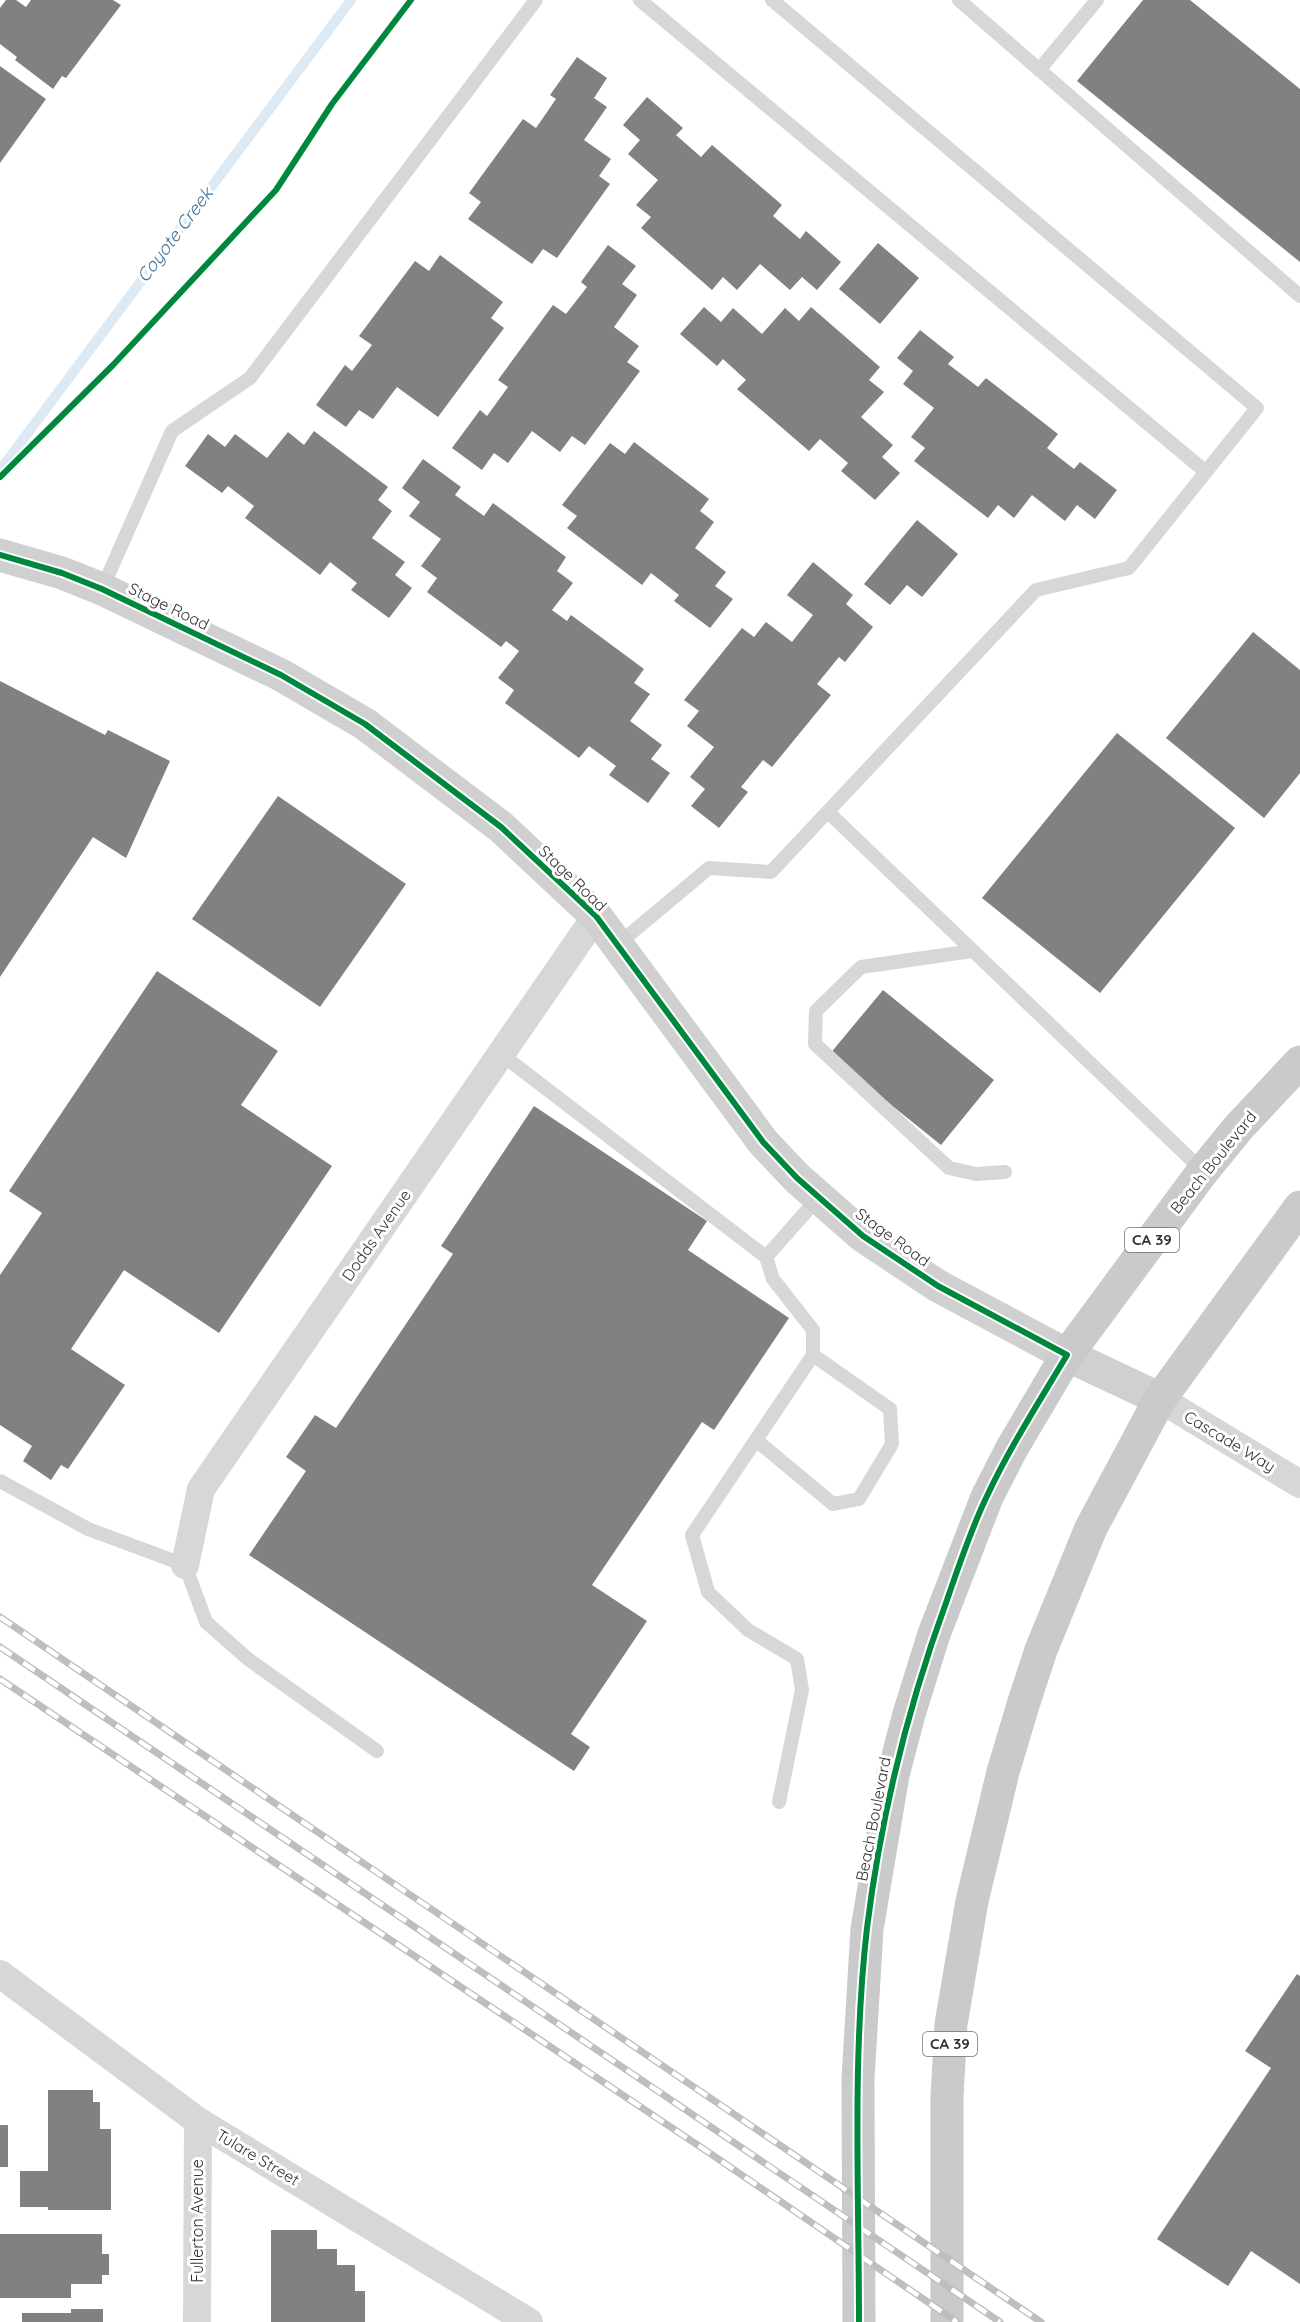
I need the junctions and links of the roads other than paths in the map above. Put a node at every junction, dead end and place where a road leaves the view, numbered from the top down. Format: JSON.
{"nodes":[{"id":1,"x":536,"y":0,"type":"edge"},
{"id":2,"x":640,"y":0,"type":"edge"},
{"id":3,"x":772,"y":0,"type":"edge"},
{"id":4,"x":959,"y":0,"type":"edge"},
{"id":5,"x":1097,"y":0,"type":"edge"},
{"id":6,"x":1039,"y":70,"type":"junction"},
{"id":7,"x":1300,"y":296,"type":"edge"},
{"id":8,"x":1206,"y":472,"type":"junction"},
{"id":9,"x":6,"y":560,"type":"edge"},
{"id":10,"x":102,"y":589,"type":"junction"},
{"id":11,"x":828,"y":812,"type":"junction"},
{"id":12,"x":596,"y":916,"type":"junction"},
{"id":13,"x":617,"y":945,"type":"junction"},
{"id":14,"x":972,"y":951,"type":"junction"},
{"id":15,"x":501,"y":1054,"type":"junction"},
{"id":16,"x":1300,"y":1062,"type":"edge"},
{"id":17,"x":1203,"y":1171,"type":"junction"},
{"id":18,"x":1005,"y":1172,"type":"dead end"},
{"id":19,"x":819,"y":1197,"type":"junction"},
{"id":20,"x":1300,"y":1207,"type":"edge"},
{"id":21,"x":766,"y":1257,"type":"junction"},
{"id":22,"x":813,"y":1355,"type":"junction"},
{"id":23,"x":1067,"y":1356,"type":"junction"},
{"id":24,"x":1160,"y":1399,"type":"junction"},
{"id":25,"x":756,"y":1440,"type":"junction"},
{"id":26,"x":0,"y":1481,"type":"edge"},
{"id":27,"x":1300,"y":1484,"type":"edge"},
{"id":28,"x":185,"y":1565,"type":"junction"},
{"id":29,"x":376,"y":1751,"type":"dead end"},
{"id":30,"x":780,"y":1802,"type":"dead end"},
{"id":31,"x":0,"y":1974,"type":"edge"},
{"id":32,"x":198,"y":2121,"type":"junction"},
{"id":33,"x":197,"y":2322,"type":"edge"},
{"id":34,"x":529,"y":2322,"type":"edge"},
{"id":35,"x":859,"y":2322,"type":"edge"},
{"id":36,"x":947,"y":2322,"type":"edge"}],
"edges":[{"from":1,"to":10,"type":"lane"},
{"from":2,"to":8,"type":"lane"},
{"from":3,"to":8,"type":"lane"},
{"from":4,"to":6,"type":"lane"},
{"from":5,"to":6,"type":"lane"},
{"from":6,"to":7,"type":"lane"},
{"from":8,"to":11,"type":"lane"},
{"from":9,"to":10,"type":"main road","name":"Stage Road"},
{"from":10,"to":12,"type":"main road","name":"Stage Road"},
{"from":11,"to":13,"type":"lane"},
{"from":11,"to":14,"type":"lane"},
{"from":12,"to":13,"type":"main road","name":"Stage Road"},
{"from":12,"to":15,"type":"street","name":"Dodds Avenue"},
{"from":13,"to":19,"type":"main road","name":"Stage Road"},
{"from":14,"to":17,"type":"lane"},
{"from":14,"to":18,"type":"lane"},
{"from":15,"to":21,"type":"lane"},
{"from":15,"to":28,"type":"street","name":"Dodds Avenue"},
{"from":16,"to":17,"type":"main road","name":"Beach Boulevard","number":"CA 39"},
{"from":17,"to":23,"type":"main road","name":"Beach Boulevard","number":"CA 39"},
{"from":19,"to":21,"type":"lane"},
{"from":19,"to":23,"type":"main road","name":"Stage Road"},
{"from":20,"to":24,"type":"main road","number":"CA 39"},
{"from":21,"to":22,"type":"lane"},
{"from":22,"to":25,"type":"lane"},
{"from":22,"to":25,"type":"lane"},
{"from":23,"to":24,"type":"main road","name":"Stage Road"},
{"from":23,"to":35,"type":"main road","name":"Beach Boulevard","number":"CA 39"},
{"from":24,"to":27,"type":"street","name":"Cascade Way"},
{"from":24,"to":36,"type":"main road","number":"CA 39"},
{"from":25,"to":30,"type":"lane"},
{"from":26,"to":28,"type":"lane"},
{"from":28,"to":29,"type":"lane"},
{"from":31,"to":32,"type":"street","name":"Tulare Street"},
{"from":32,"to":33,"type":"street","name":"Fullerton Avenue"},
{"from":32,"to":34,"type":"street","name":"Tulare Street"}]}
